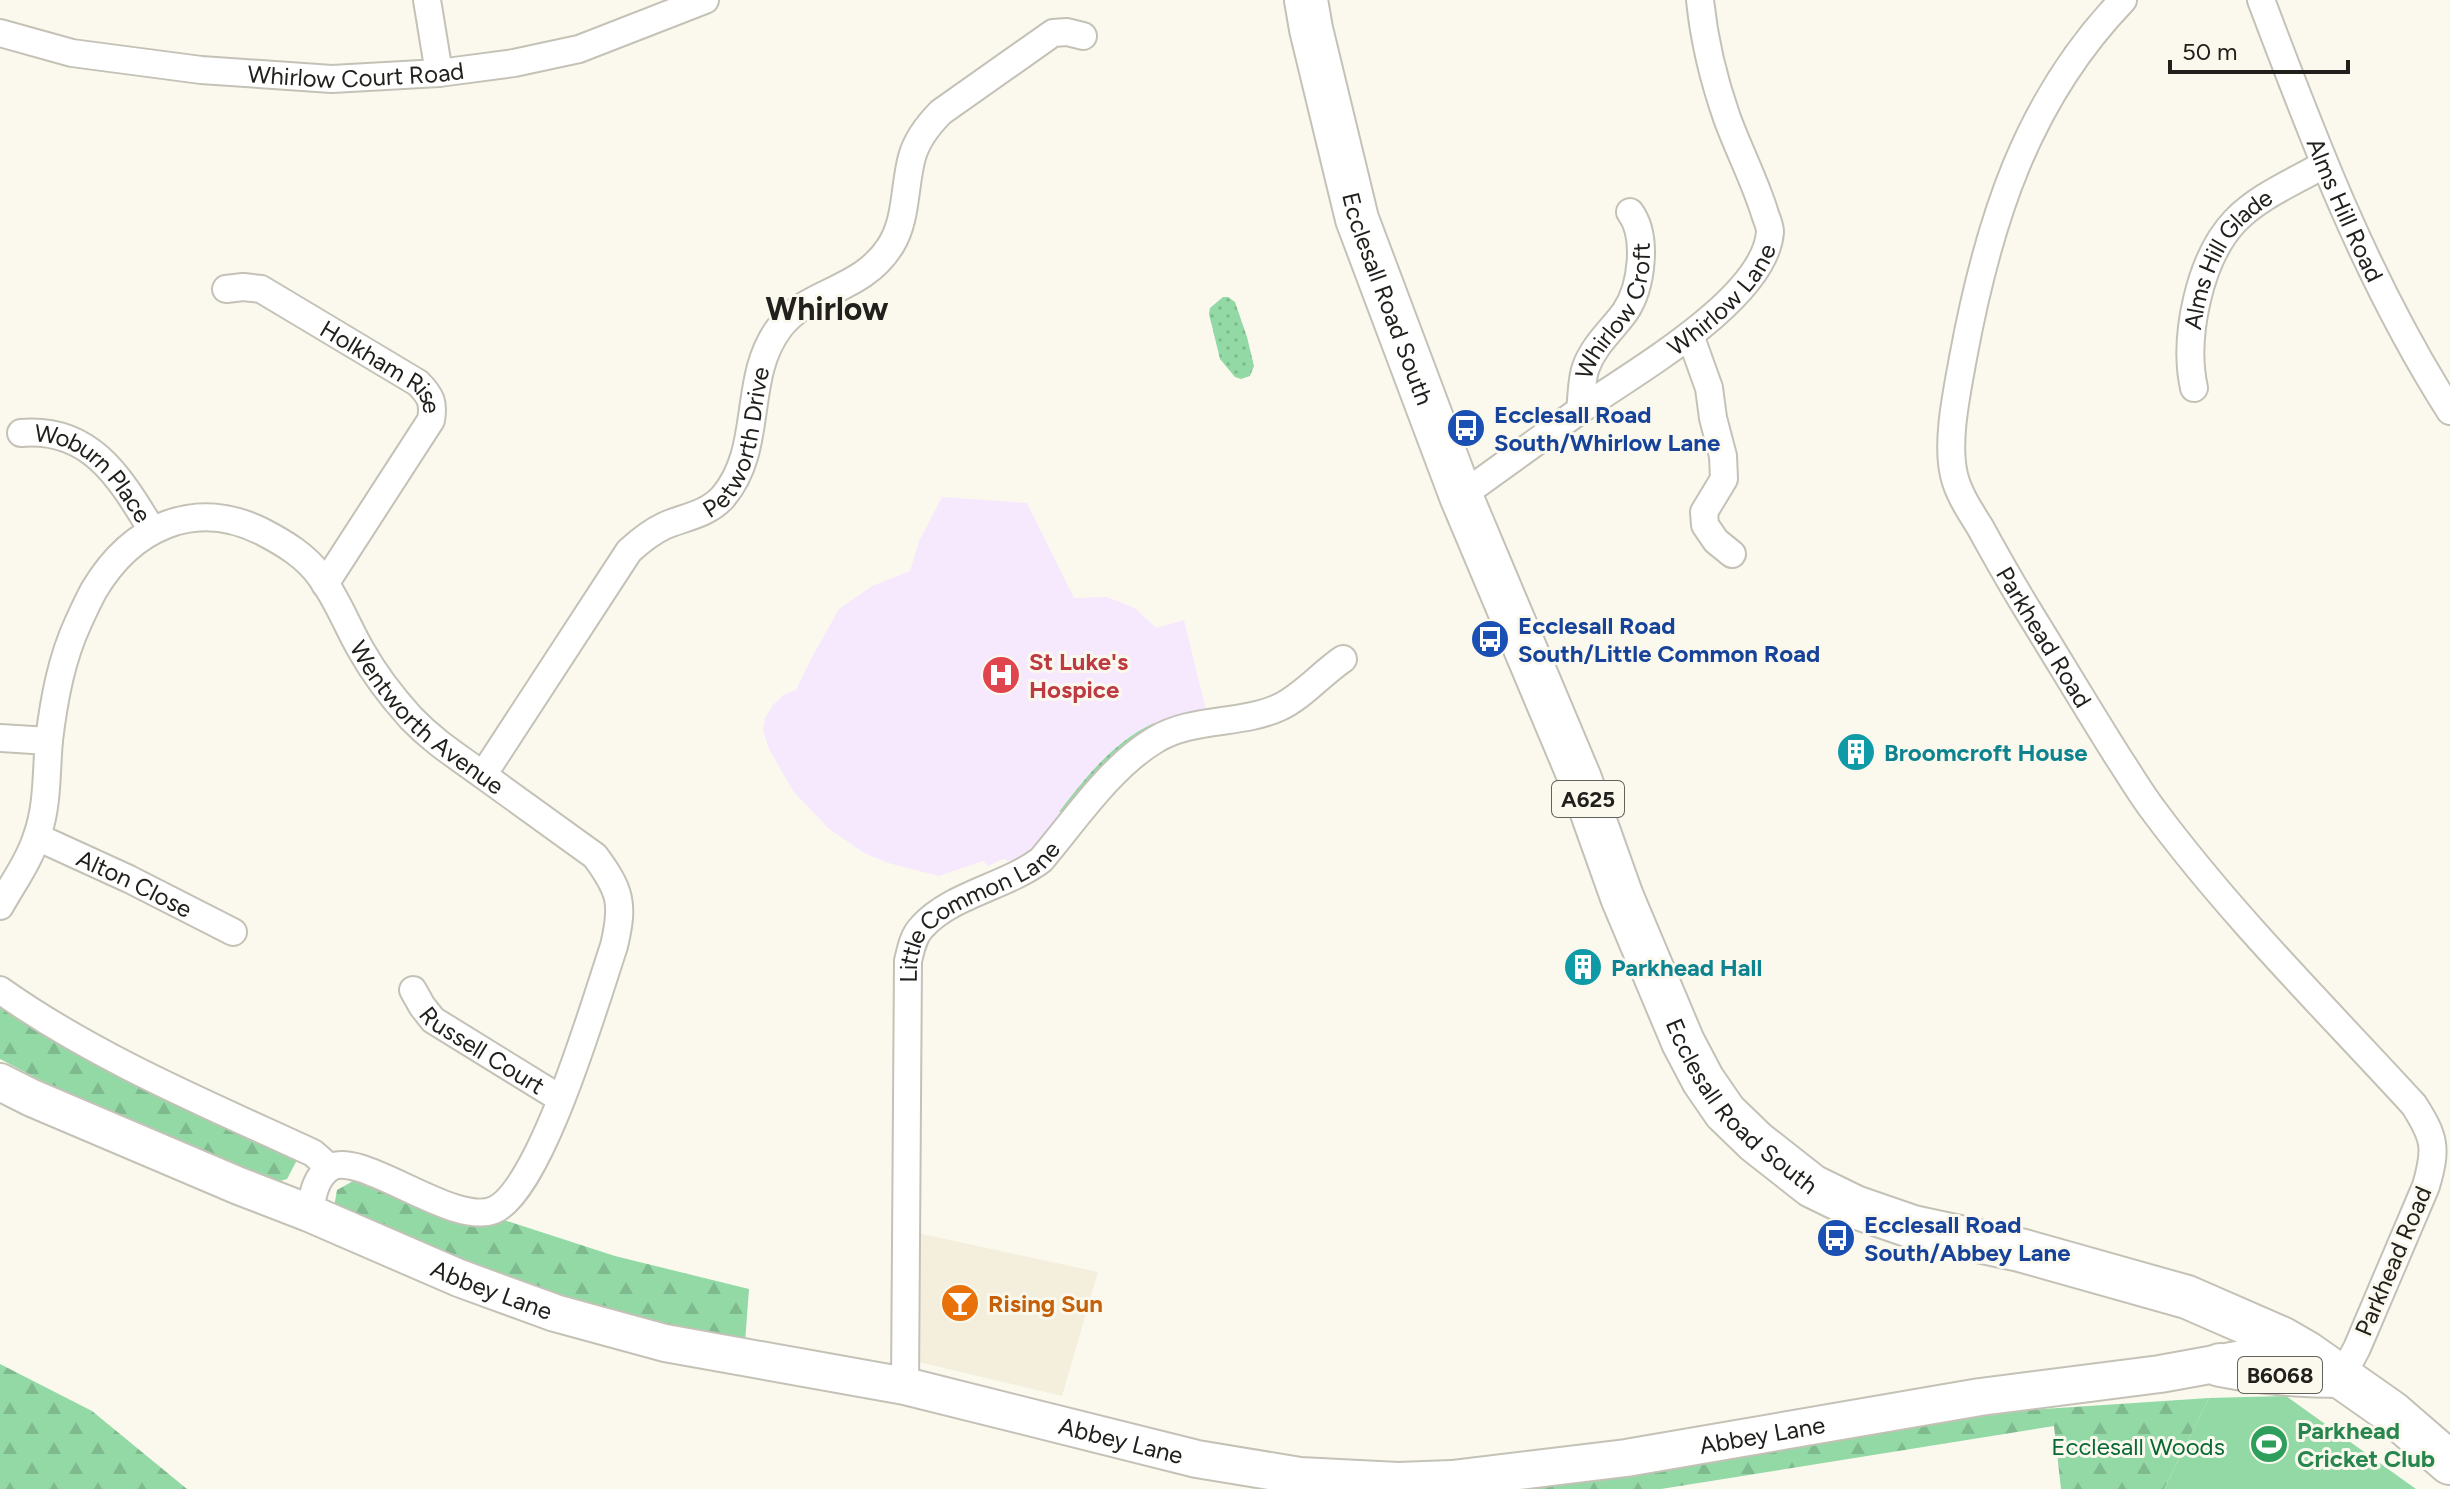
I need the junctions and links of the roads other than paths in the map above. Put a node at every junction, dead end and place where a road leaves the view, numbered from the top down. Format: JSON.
{"nodes":[{"id":1,"x":427,"y":0,"type":"edge"},
{"id":2,"x":705,"y":0,"type":"edge"},
{"id":3,"x":1306,"y":0,"type":"edge"},
{"id":4,"x":1700,"y":0,"type":"edge"},
{"id":5,"x":2123,"y":0,"type":"edge"},
{"id":6,"x":2261,"y":0,"type":"edge"},
{"id":7,"x":0,"y":33,"type":"edge"},
{"id":8,"x":1083,"y":36,"type":"dead end"},
{"id":9,"x":439,"y":73,"type":"junction"},
{"id":10,"x":2323,"y":165,"type":"junction"},
{"id":11,"x":1630,"y":212,"type":"dead end"},
{"id":12,"x":226,"y":289,"type":"dead end"},
{"id":13,"x":1690,"y":335,"type":"junction"},
{"id":14,"x":2194,"y":388,"type":"dead end"},
{"id":15,"x":1580,"y":410,"type":"junction"},
{"id":16,"x":2450,"y":411,"type":"edge"},
{"id":17,"x":21,"y":433,"type":"dead end"},
{"id":18,"x":1461,"y":496,"type":"junction"},
{"id":19,"x":152,"y":530,"type":"junction"},
{"id":20,"x":1732,"y":554,"type":"dead end"},
{"id":21,"x":325,"y":584,"type":"junction"},
{"id":22,"x":1343,"y":659,"type":"dead end"},
{"id":23,"x":0,"y":738,"type":"edge"},
{"id":24,"x":49,"y":741,"type":"junction"},
{"id":25,"x":483,"y":775,"type":"junction"},
{"id":26,"x":37,"y":837,"type":"junction"},
{"id":27,"x":0,"y":906,"type":"edge"},
{"id":28,"x":233,"y":932,"type":"dead end"},
{"id":29,"x":0,"y":990,"type":"edge"},
{"id":30,"x":413,"y":990,"type":"dead end"},
{"id":31,"x":0,"y":1082,"type":"edge"},
{"id":32,"x":561,"y":1099,"type":"junction"},
{"id":33,"x":329,"y":1167,"type":"junction"},
{"id":34,"x":309,"y":1213,"type":"junction"},
{"id":35,"x":2187,"y":1297,"type":"junction"},
{"id":36,"x":2281,"y":1338,"type":"junction"},
{"id":37,"x":2210,"y":1366,"type":"junction"},
{"id":38,"x":2342,"y":1376,"type":"junction"},
{"id":39,"x":905,"y":1386,"type":"junction"},
{"id":40,"x":2450,"y":1463,"type":"edge"}],
"edges":[{"from":1,"to":9,"type":"street"},
{"from":2,"to":9,"type":"street","name":"Whirlow Court Road"},
{"from":3,"to":18,"type":"main road","name":"Ecclesall Road South","number":"A625"},
{"from":4,"to":13,"type":"street","name":"Whirlow Lane"},
{"from":5,"to":38,"type":"street","name":"Parkhead Road"},
{"from":6,"to":10,"type":"street","name":"Alms Hill Road"},
{"from":7,"to":9,"type":"street","name":"Whirlow Court Road"},
{"from":8,"to":25,"type":"street","name":"Petworth Drive"},
{"from":10,"to":14,"type":"street","name":"Alms Hill Glade"},
{"from":10,"to":16,"type":"street","name":"Alms Hill Road"},
{"from":11,"to":15,"type":"street","name":"Whirlow Croft"},
{"from":12,"to":21,"type":"street","name":"Holkham Rise"},
{"from":13,"to":15,"type":"street","name":"Whirlow Lane"},
{"from":13,"to":20,"type":"street"},
{"from":15,"to":18,"type":"street","name":"Whirlow Lane"},
{"from":17,"to":19,"type":"street","name":"Woburn Place"},
{"from":18,"to":35,"type":"main road","name":"Ecclesall Road South","number":"A625"},
{"from":19,"to":21,"type":"street","name":"Wentworth Avenue"},
{"from":19,"to":24,"type":"street","name":"Wentworth Avenue"},
{"from":21,"to":25,"type":"street","name":"Wentworth Avenue"},
{"from":22,"to":39,"type":"street","name":"Little Common Lane"},
{"from":23,"to":24,"type":"street"},
{"from":24,"to":26,"type":"street","name":"Wentworth Avenue"},
{"from":25,"to":32,"type":"street","name":"Wentworth Avenue"},
{"from":26,"to":27,"type":"street","name":"Wentworth Avenue"},
{"from":26,"to":28,"type":"street","name":"Alton Close"},
{"from":29,"to":33,"type":"street","name":"Wentworth Avenue"},
{"from":30,"to":32,"type":"street","name":"Russell Court"},
{"from":31,"to":34,"type":"main road","name":"Abbey Lane","number":"B6068"},
{"from":32,"to":33,"type":"street","name":"Wentworth Avenue"},
{"from":33,"to":34,"type":"street"},
{"from":34,"to":39,"type":"main road","name":"Abbey Lane","number":"B6068"},
{"from":35,"to":36,"type":"main road","name":"Ecclesall Road South","number":"A625"},
{"from":35,"to":37,"type":"main road"},
{"from":36,"to":37,"type":"main road","name":"Abbey Lane","number":"B6068"},
{"from":36,"to":38,"type":"main road","name":"Ecclesall Road South","number":"A625"},
{"from":37,"to":38,"type":"main road","number":"B6068"},
{"from":37,"to":39,"type":"main road","name":"Abbey Lane","number":"B6068"},
{"from":38,"to":40,"type":"main road","name":"Ecclesall Road South","number":"A625"}]}
